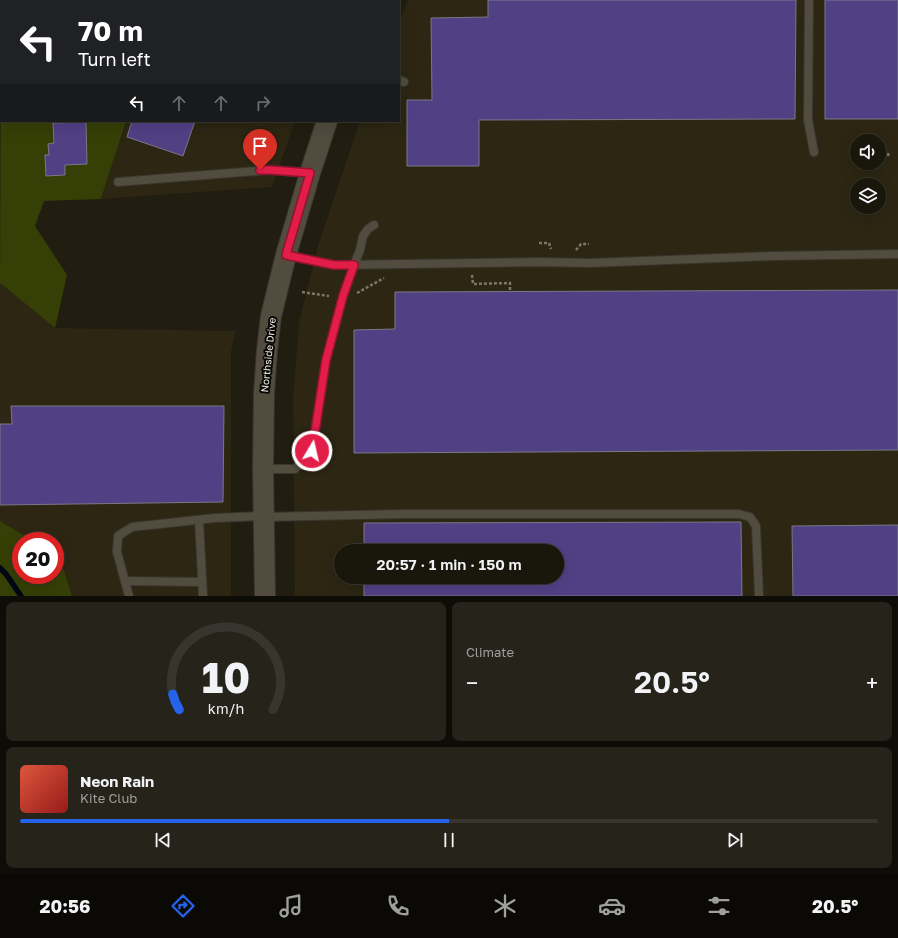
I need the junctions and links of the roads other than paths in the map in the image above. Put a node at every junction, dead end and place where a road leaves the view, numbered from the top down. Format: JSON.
{"nodes":[{"id":1,"x":809,"y":0,"type":"edge"},
{"id":2,"x":327,"y":122,"type":"edge"},
{"id":3,"x":814,"y":152,"type":"dead end"},
{"id":4,"x":310,"y":173,"type":"junction"},
{"id":5,"x":118,"y":182,"type":"dead end"},
{"id":6,"x":374,"y":226,"type":"dead end"},
{"id":7,"x":898,"y":254,"type":"edge"},
{"id":8,"x":286,"y":255,"type":"junction"},
{"id":9,"x":354,"y":265,"type":"junction"},
{"id":10,"x":263,"y":468,"type":"junction"},
{"id":11,"x":264,"y":517,"type":"junction"},
{"id":12,"x":199,"y":520,"type":"junction"},
{"id":13,"x":125,"y":581,"type":"junction"},
{"id":14,"x":202,"y":582,"type":"junction"},
{"id":15,"x":128,"y":596,"type":"edge"},
{"id":16,"x":203,"y":596,"type":"edge"},
{"id":17,"x":265,"y":596,"type":"edge"},
{"id":18,"x":759,"y":596,"type":"edge"}],
"edges":[{"from":1,"to":3,"type":"lane"},
{"from":2,"to":4,"type":"street","name":"Northside Drive"},
{"from":4,"to":5,"type":"lane"},
{"from":4,"to":8,"type":"street","name":"Northside Drive"},
{"from":6,"to":9,"type":"lane"},
{"from":7,"to":9,"type":"lane"},
{"from":8,"to":9,"type":"lane"},
{"from":8,"to":10,"type":"street","name":"Northside Drive"},
{"from":9,"to":10,"type":"lane"},
{"from":10,"to":11,"type":"street","name":"Northside Drive"},
{"from":11,"to":12,"type":"lane"},
{"from":11,"to":17,"type":"street","name":"Northside Drive"},
{"from":11,"to":18,"type":"lane"},
{"from":12,"to":13,"type":"lane"},
{"from":12,"to":14,"type":"lane"},
{"from":13,"to":14,"type":"lane"},
{"from":13,"to":15,"type":"lane"},
{"from":14,"to":16,"type":"lane"}]}
